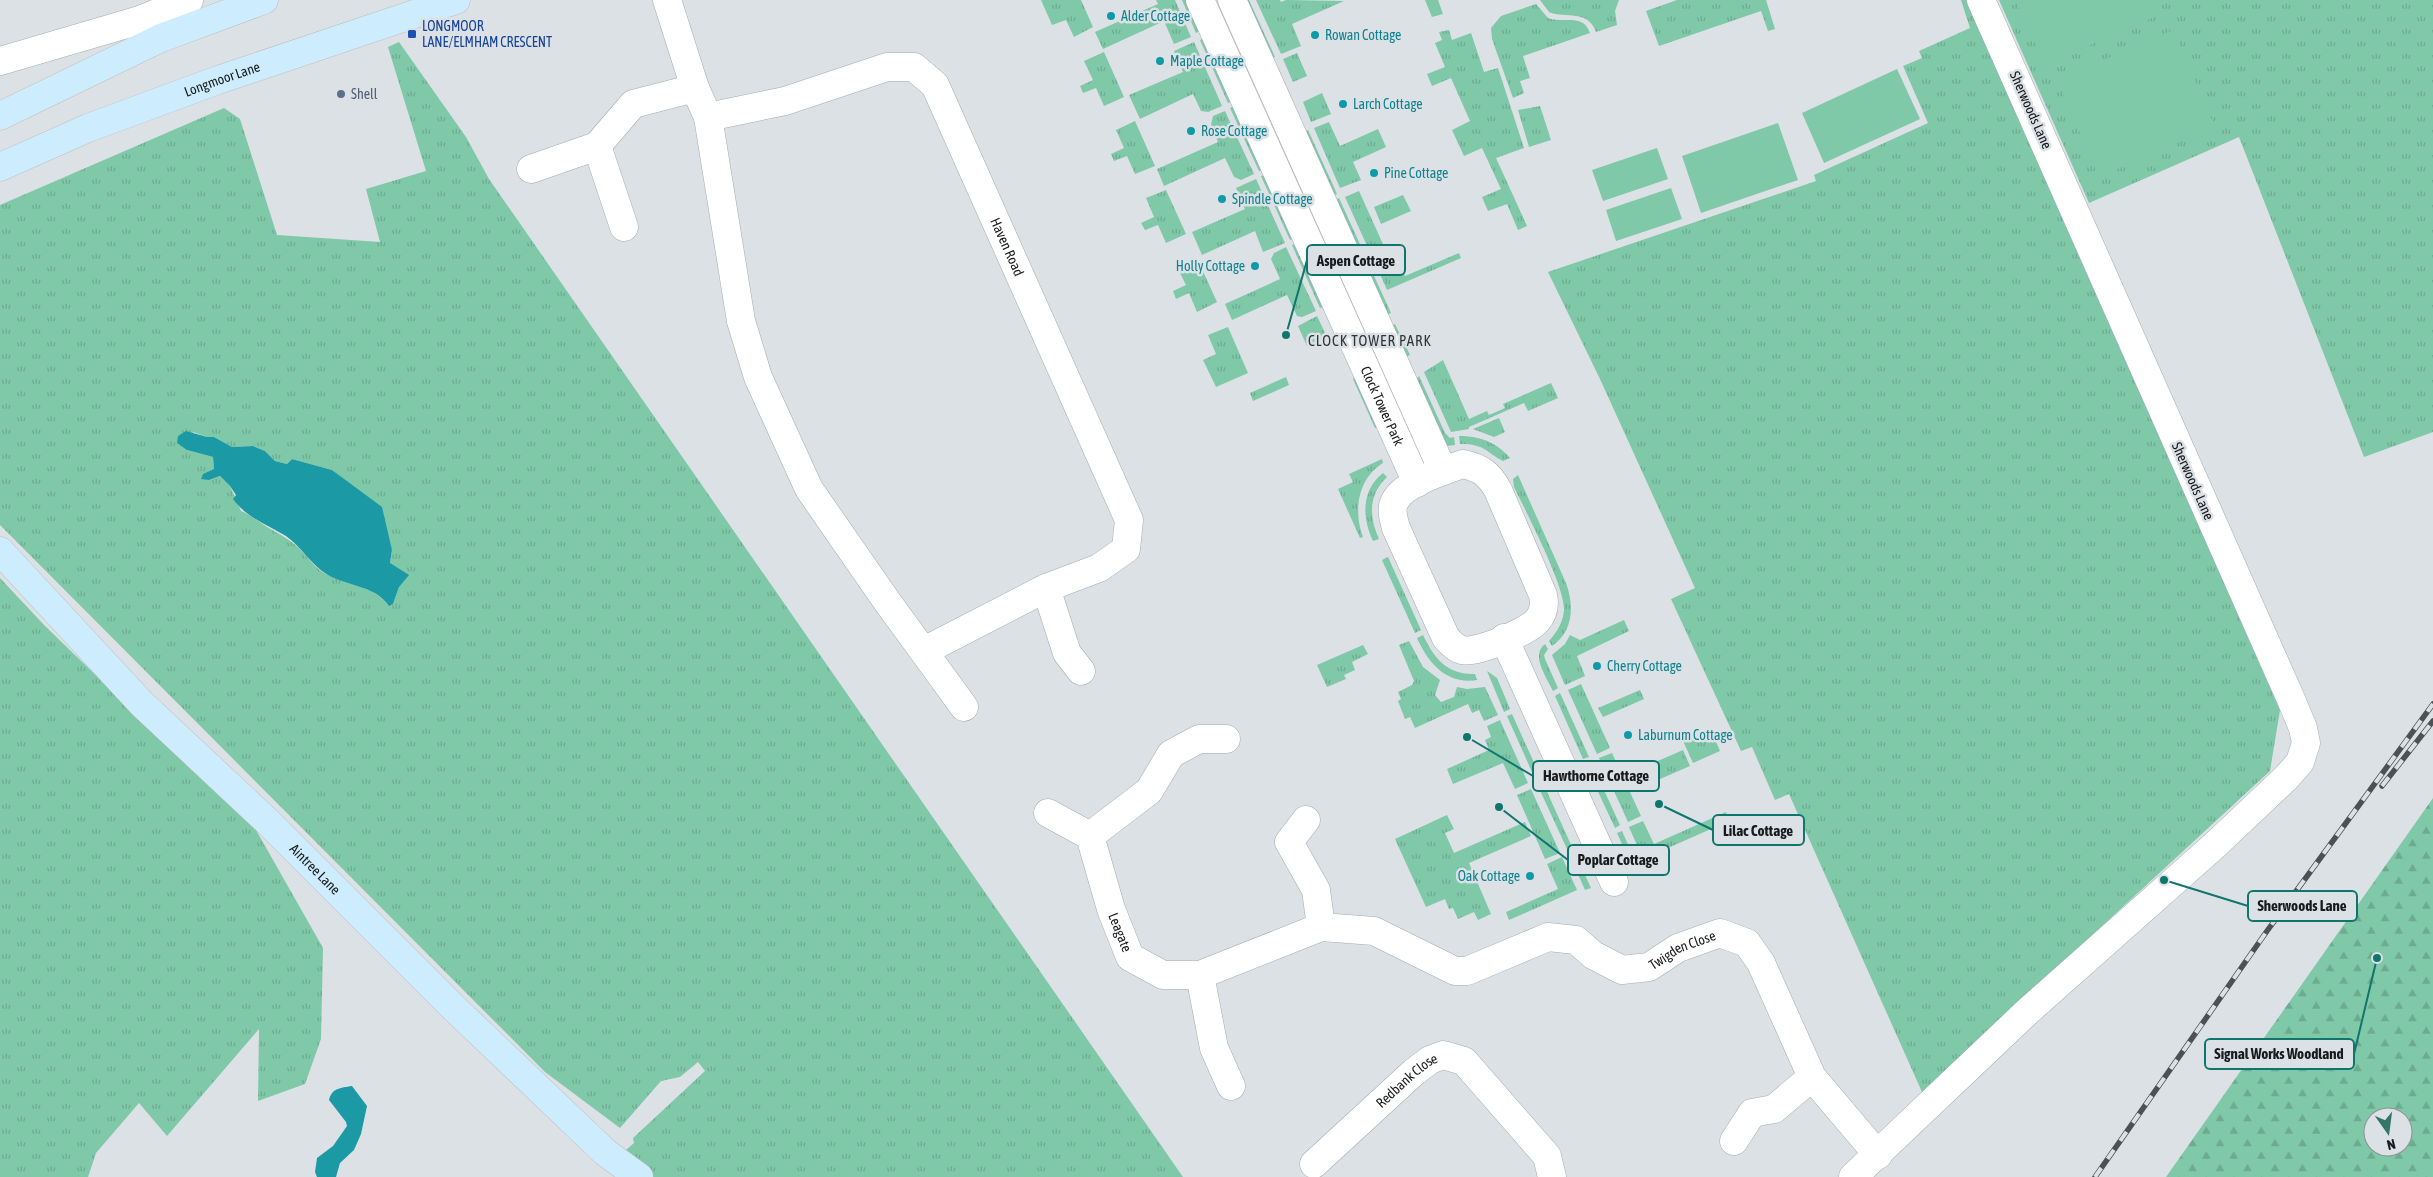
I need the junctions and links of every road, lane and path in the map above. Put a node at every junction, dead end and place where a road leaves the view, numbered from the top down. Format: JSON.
{"nodes":[{"id":1,"x":189,"y":0,"type":"edge"},
{"id":2,"x":264,"y":0,"type":"edge"},
{"id":3,"x":667,"y":0,"type":"edge"},
{"id":4,"x":1200,"y":0,"type":"edge"},
{"id":5,"x":1232,"y":0,"type":"edge"},
{"id":6,"x":1982,"y":0,"type":"edge"},
{"id":7,"x":450,"y":1,"type":"edge"},
{"id":8,"x":1253,"y":47,"type":"junction"},
{"id":9,"x":1226,"y":58,"type":"junction"},
{"id":10,"x":0,"y":61,"type":"edge"},
{"id":11,"x":695,"y":88,"type":"junction"},
{"id":12,"x":0,"y":116,"type":"edge"},
{"id":13,"x":708,"y":117,"type":"junction"},
{"id":14,"x":1288,"y":125,"type":"junction"},
{"id":15,"x":1262,"y":137,"type":"junction"},
{"id":16,"x":597,"y":146,"type":"junction"},
{"id":17,"x":6,"y":163,"type":"edge"},
{"id":18,"x":531,"y":169,"type":"dead end"},
{"id":19,"x":1311,"y":176,"type":"junction"},
{"id":20,"x":1286,"y":189,"type":"junction"},
{"id":21,"x":624,"y":227,"type":"dead end"},
{"id":22,"x":1347,"y":255,"type":"junction"},
{"id":23,"x":1321,"y":267,"type":"junction"},
{"id":24,"x":1383,"y":336,"type":"junction"},
{"id":25,"x":1357,"y":348,"type":"junction"},
{"id":26,"x":1443,"y":471,"type":"junction"},
{"id":27,"x":1417,"y":483,"type":"junction"},
{"id":28,"x":0,"y":551,"type":"edge"},
{"id":29,"x":1046,"y":588,"type":"junction"},
{"id":30,"x":1504,"y":638,"type":"junction"},
{"id":31,"x":924,"y":651,"type":"junction"},
{"id":32,"x":1081,"y":671,"type":"dead end"},
{"id":33,"x":964,"y":707,"type":"dead end"},
{"id":34,"x":1226,"y":739,"type":"dead end"},
{"id":35,"x":1048,"y":813,"type":"dead end"},
{"id":36,"x":1306,"y":820,"type":"dead end"},
{"id":37,"x":1090,"y":836,"type":"junction"},
{"id":38,"x":1614,"y":882,"type":"dead end"},
{"id":39,"x":1321,"y":927,"type":"junction"},
{"id":40,"x":1455,"y":971,"type":"joint"},
{"id":41,"x":1200,"y":975,"type":"junction"},
{"id":42,"x":1812,"y":1077,"type":"junction"},
{"id":43,"x":1231,"y":1086,"type":"dead end"},
{"id":44,"x":1734,"y":1141,"type":"dead end"},
{"id":45,"x":1878,"y":1155,"type":"junction"},
{"id":46,"x":1314,"y":1164,"type":"dead end"},
{"id":47,"x":639,"y":1177,"type":"edge"},
{"id":48,"x":1552,"y":1177,"type":"edge"},
{"id":49,"x":1853,"y":1177,"type":"edge"}],
"edges":[{"from":1,"to":10,"type":"street"},
{"from":2,"to":12,"type":"main road"},
{"from":3,"to":11,"type":"street"},
{"from":4,"to":9,"type":"street","name":"Clock Tower Park"},
{"from":5,"to":8,"type":"street"},
{"from":6,"to":45,"type":"street","name":"Sherwoods Lane"},
{"from":7,"to":17,"type":"main road","name":"Longmoor Lane"},
{"from":8,"to":9,"type":"street"},
{"from":8,"to":14,"type":"street"},
{"from":9,"to":15,"type":"street","name":"Clock Tower Park"},
{"from":11,"to":13,"type":"street"},
{"from":11,"to":16,"type":"street"},
{"from":13,"to":29,"type":"street","name":"Haven Road"},
{"from":13,"to":31,"type":"street"},
{"from":14,"to":15,"type":"street"},
{"from":14,"to":19,"type":"street"},
{"from":15,"to":20,"type":"street","name":"Clock Tower Park"},
{"from":16,"to":18,"type":"street"},
{"from":16,"to":21,"type":"street"},
{"from":19,"to":20,"type":"street"},
{"from":19,"to":22,"type":"street"},
{"from":20,"to":23,"type":"street","name":"Clock Tower Park"},
{"from":22,"to":23,"type":"street"},
{"from":22,"to":24,"type":"street"},
{"from":23,"to":25,"type":"street","name":"Clock Tower Park"},
{"from":24,"to":25,"type":"street"},
{"from":24,"to":26,"type":"street"},
{"from":25,"to":27,"type":"street","name":"Clock Tower Park"},
{"from":26,"to":27,"type":"street"},
{"from":26,"to":30,"type":"street"},
{"from":27,"to":30,"type":"street"},
{"from":28,"to":47,"type":"main road","name":"Aintree Lane"},
{"from":29,"to":31,"type":"street","name":"Haven Road"},
{"from":29,"to":32,"type":"street"},
{"from":30,"to":38,"type":"street"},
{"from":31,"to":33,"type":"street"},
{"from":34,"to":37,"type":"street"},
{"from":35,"to":37,"type":"street"},
{"from":36,"to":39,"type":"street"},
{"from":37,"to":41,"type":"street","name":"Leagate"},
{"from":39,"to":40,"type":"street","name":"Leagate"},
{"from":39,"to":41,"type":"street","name":"Leagate"},
{"from":40,"to":42,"type":"street","name":"Twigden Close"},
{"from":41,"to":43,"type":"street"},
{"from":42,"to":44,"type":"street"},
{"from":42,"to":45,"type":"street","name":"Twigden Close"},
{"from":45,"to":49,"type":"street","name":"Sherwoods Lane"},
{"from":46,"to":48,"type":"street","name":"Redbank Close"}]}
